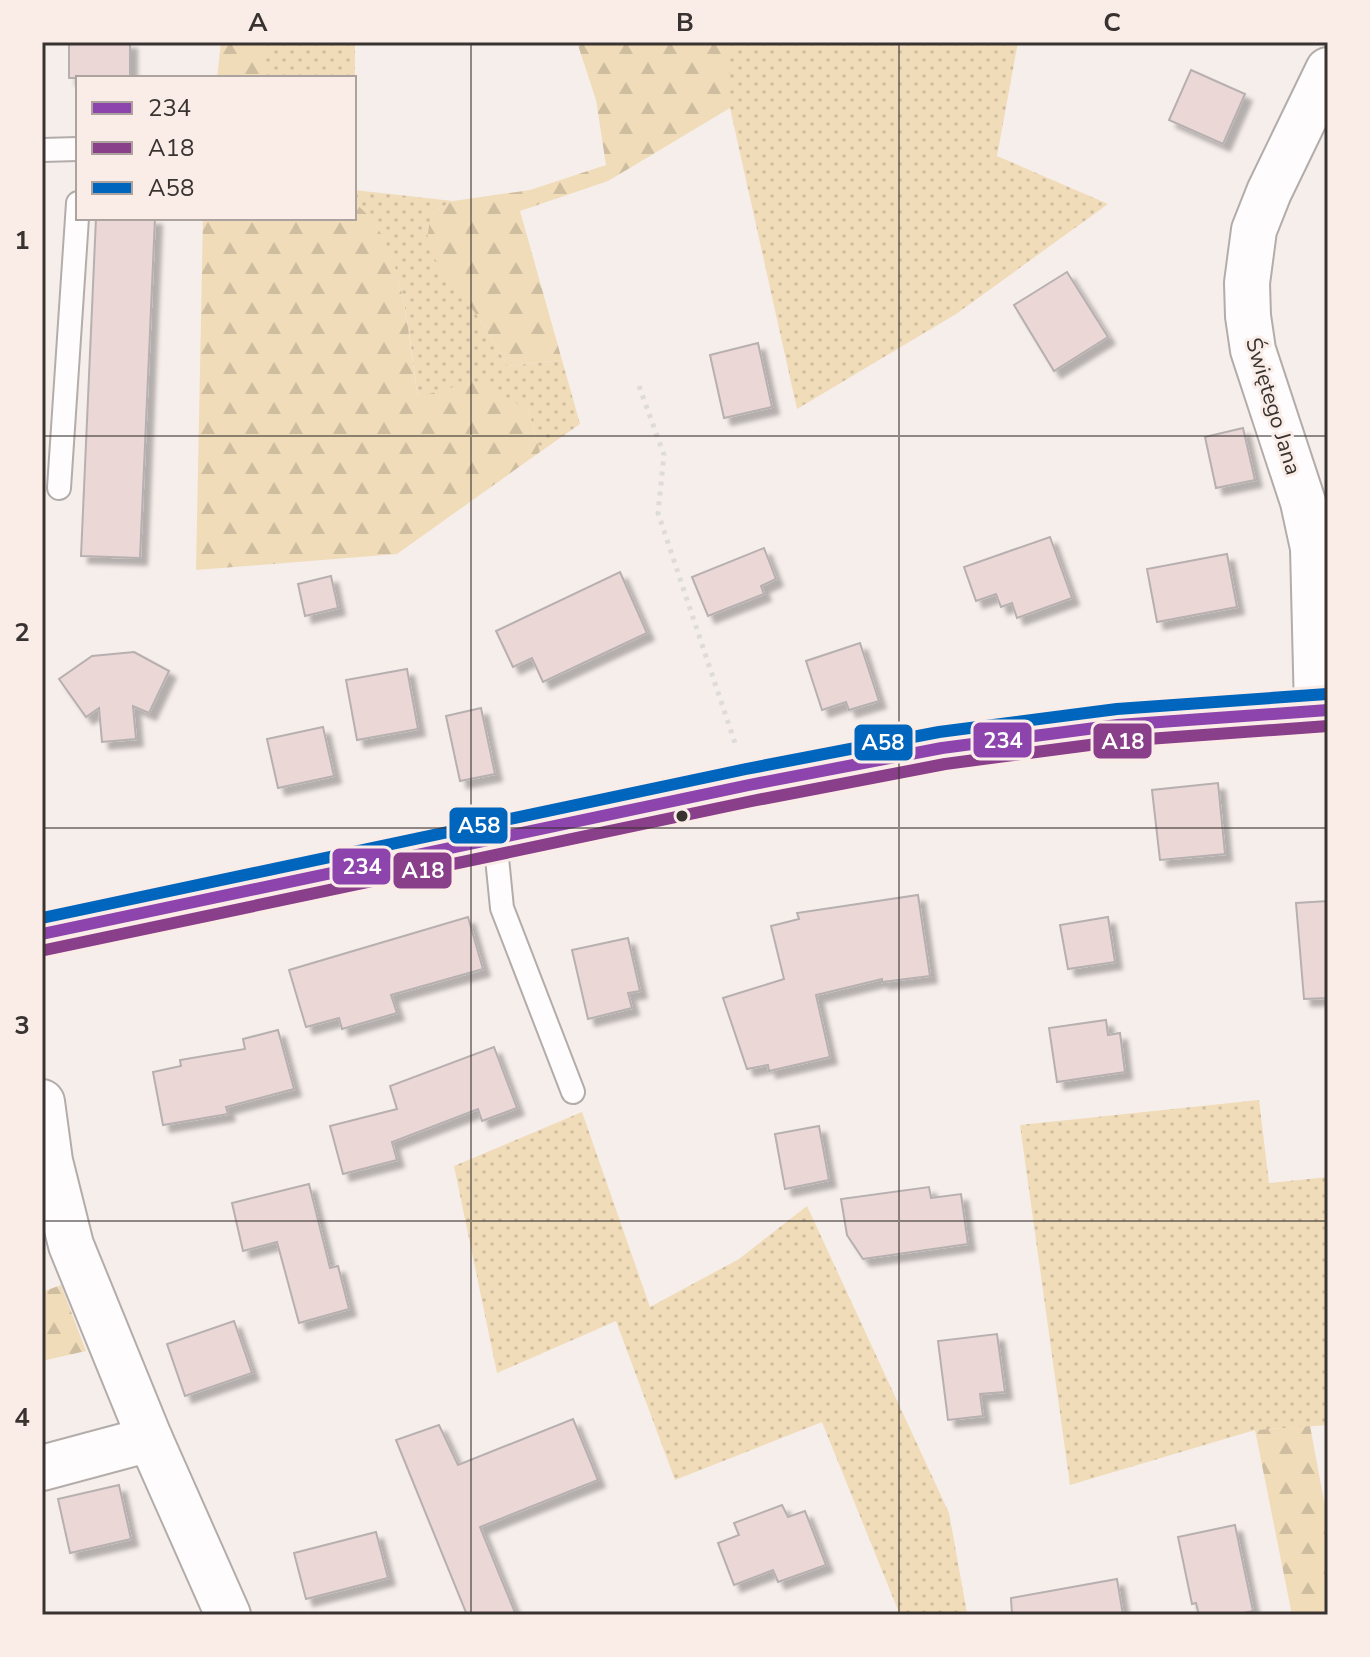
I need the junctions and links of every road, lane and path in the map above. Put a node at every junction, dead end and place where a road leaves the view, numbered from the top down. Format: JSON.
{"nodes":[{"id":1,"x":1328,"y":70,"type":"edge"},
{"id":2,"x":76,"y":149,"type":"edge"},
{"id":3,"x":42,"y":150,"type":"edge"},
{"id":4,"x":77,"y":220,"type":"edge"},
{"id":5,"x":639,"y":386,"type":"dead end"},
{"id":6,"x":59,"y":488,"type":"dead end"},
{"id":7,"x":1322,"y":710,"type":"edge"},
{"id":8,"x":749,"y":785,"type":"junction"},
{"id":9,"x":495,"y":838,"type":"junction"},
{"id":10,"x":42,"y":934,"type":"edge"},
{"id":11,"x":573,"y":1092,"type":"dead end"},
{"id":12,"x":42,"y":1102,"type":"edge"},
{"id":13,"x":150,"y":1439,"type":"junction"},
{"id":14,"x":42,"y":1468,"type":"edge"},
{"id":15,"x":228,"y":1615,"type":"edge"}],
"edges":[{"from":1,"to":7,"type":"street","name":"Świętego Jana"},
{"from":2,"to":3,"type":"lane"},
{"from":4,"to":6,"type":"lane"},
{"from":5,"to":8,"type":"path"},
{"from":7,"to":8,"type":"street"},
{"from":8,"to":9,"type":"street"},
{"from":9,"to":10,"type":"street"},
{"from":9,"to":11,"type":"lane"},
{"from":12,"to":13,"type":"street"},
{"from":13,"to":14,"type":"street"},
{"from":13,"to":15,"type":"street"}]}
